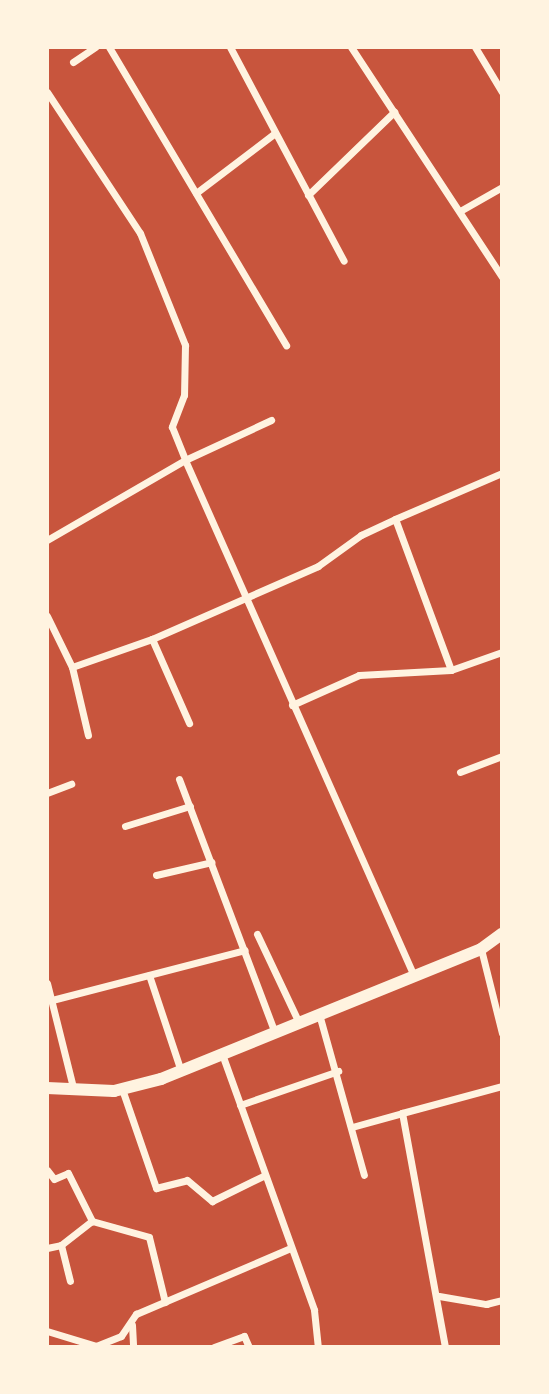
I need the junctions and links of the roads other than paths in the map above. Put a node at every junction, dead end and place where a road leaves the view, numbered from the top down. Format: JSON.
{"nodes":[{"id":1,"x":95,"y":47,"type":"edge"},
{"id":2,"x":110,"y":47,"type":"edge"},
{"id":3,"x":230,"y":47,"type":"edge"},
{"id":4,"x":351,"y":47,"type":"edge"},
{"id":5,"x":475,"y":47,"type":"edge"},
{"id":6,"x":73,"y":61,"type":"dead end"},
{"id":7,"x":47,"y":92,"type":"edge"},
{"id":8,"x":502,"y":92,"type":"edge"},
{"id":9,"x":394,"y":112,"type":"junction"},
{"id":10,"x":275,"y":133,"type":"junction"},
{"id":11,"x":502,"y":187,"type":"edge"},
{"id":12,"x":196,"y":193,"type":"junction"},
{"id":13,"x":308,"y":194,"type":"junction"},
{"id":14,"x":460,"y":211,"type":"junction"},
{"id":15,"x":344,"y":261,"type":"dead end"},
{"id":16,"x":502,"y":277,"type":"edge"},
{"id":17,"x":286,"y":345,"type":"dead end"},
{"id":18,"x":271,"y":420,"type":"dead end"},
{"id":19,"x":185,"y":460,"type":"junction"},
{"id":20,"x":502,"y":473,"type":"edge"},
{"id":21,"x":395,"y":519,"type":"junction"},
{"id":22,"x":47,"y":540,"type":"edge"},
{"id":23,"x":245,"y":598,"type":"junction"},
{"id":24,"x":47,"y":616,"type":"edge"},
{"id":25,"x":152,"y":639,"type":"junction"},
{"id":26,"x":502,"y":652,"type":"edge"},
{"id":27,"x":72,"y":667,"type":"junction"},
{"id":28,"x":451,"y":670,"type":"junction"},
{"id":29,"x":292,"y":705,"type":"junction"},
{"id":30,"x":189,"y":723,"type":"dead end"},
{"id":31,"x":88,"y":735,"type":"dead end"},
{"id":32,"x":502,"y":756,"type":"edge"},
{"id":33,"x":460,"y":772,"type":"dead end"},
{"id":34,"x":180,"y":779,"type":"dead end"},
{"id":35,"x":71,"y":784,"type":"dead end"},
{"id":36,"x":47,"y":793,"type":"edge"},
{"id":37,"x":190,"y":806,"type":"junction"},
{"id":38,"x":125,"y":826,"type":"dead end"},
{"id":39,"x":212,"y":862,"type":"junction"},
{"id":40,"x":156,"y":875,"type":"dead end"},
{"id":41,"x":257,"y":934,"type":"dead end"},
{"id":42,"x":502,"y":934,"type":"edge"},
{"id":43,"x":481,"y":949,"type":"junction"},
{"id":44,"x":245,"y":950,"type":"junction"},
{"id":45,"x":149,"y":975,"type":"junction"},
{"id":46,"x":414,"y":976,"type":"junction"},
{"id":47,"x":47,"y":983,"type":"edge"},
{"id":48,"x":52,"y":1000,"type":"junction"},
{"id":49,"x":319,"y":1014,"type":"junction"},
{"id":50,"x":299,"y":1023,"type":"junction"},
{"id":51,"x":275,"y":1033,"type":"junction"},
{"id":52,"x":502,"y":1033,"type":"edge"},
{"id":53,"x":222,"y":1054,"type":"junction"},
{"id":54,"x":181,"y":1071,"type":"junction"},
{"id":55,"x":338,"y":1071,"type":"junction"},
{"id":56,"x":502,"y":1086,"type":"edge"},
{"id":57,"x":47,"y":1088,"type":"edge"},
{"id":58,"x":122,"y":1089,"type":"junction"},
{"id":59,"x":74,"y":1091,"type":"junction"},
{"id":60,"x":240,"y":1105,"type":"junction"},
{"id":61,"x":402,"y":1113,"type":"junction"},
{"id":62,"x":352,"y":1127,"type":"junction"},
{"id":63,"x":47,"y":1170,"type":"edge"},
{"id":64,"x":265,"y":1175,"type":"junction"},
{"id":65,"x":364,"y":1175,"type":"dead end"},
{"id":66,"x":92,"y":1221,"type":"junction"},
{"id":67,"x":61,"y":1245,"type":"junction"},
{"id":68,"x":47,"y":1248,"type":"edge"},
{"id":69,"x":291,"y":1248,"type":"junction"},
{"id":70,"x":71,"y":1281,"type":"dead end"},
{"id":71,"x":439,"y":1296,"type":"junction"},
{"id":72,"x":502,"y":1300,"type":"edge"},
{"id":73,"x":165,"y":1302,"type":"junction"},
{"id":74,"x":131,"y":1324,"type":"junction"},
{"id":75,"x":47,"y":1331,"type":"edge"},
{"id":76,"x":133,"y":1347,"type":"edge"},
{"id":77,"x":214,"y":1347,"type":"edge"},
{"id":78,"x":249,"y":1347,"type":"edge"},
{"id":79,"x":318,"y":1347,"type":"edge"},
{"id":80,"x":445,"y":1347,"type":"edge"}],
"edges":[{"from":1,"to":6,"type":"street"},
{"from":2,"to":12,"type":"street"},
{"from":3,"to":10,"type":"street"},
{"from":4,"to":9,"type":"street"},
{"from":5,"to":8,"type":"street"},
{"from":7,"to":19,"type":"street"},
{"from":9,"to":13,"type":"street"},
{"from":9,"to":14,"type":"street"},
{"from":10,"to":12,"type":"street"},
{"from":10,"to":13,"type":"street"},
{"from":11,"to":14,"type":"street"},
{"from":12,"to":17,"type":"street"},
{"from":13,"to":15,"type":"street"},
{"from":14,"to":16,"type":"street"},
{"from":18,"to":19,"type":"street"},
{"from":19,"to":22,"type":"street"},
{"from":19,"to":23,"type":"street"},
{"from":20,"to":21,"type":"street"},
{"from":21,"to":23,"type":"street"},
{"from":21,"to":28,"type":"street"},
{"from":23,"to":25,"type":"street"},
{"from":23,"to":29,"type":"street"},
{"from":24,"to":27,"type":"street"},
{"from":25,"to":27,"type":"street"},
{"from":25,"to":30,"type":"street"},
{"from":26,"to":28,"type":"street"},
{"from":27,"to":31,"type":"street"},
{"from":28,"to":29,"type":"street"},
{"from":29,"to":46,"type":"street"},
{"from":32,"to":33,"type":"street"},
{"from":34,"to":37,"type":"street"},
{"from":35,"to":36,"type":"street"},
{"from":37,"to":38,"type":"street"},
{"from":37,"to":39,"type":"street"},
{"from":39,"to":40,"type":"street"},
{"from":39,"to":44,"type":"street"},
{"from":41,"to":50,"type":"street"},
{"from":42,"to":43,"type":"main road"},
{"from":43,"to":46,"type":"main road"},
{"from":43,"to":52,"type":"street"},
{"from":44,"to":45,"type":"street"},
{"from":44,"to":51,"type":"street"},
{"from":45,"to":48,"type":"street"},
{"from":45,"to":54,"type":"street"},
{"from":46,"to":49,"type":"main road"},
{"from":47,"to":48,"type":"street"},
{"from":48,"to":59,"type":"street"},
{"from":49,"to":50,"type":"main road"},
{"from":49,"to":55,"type":"street"},
{"from":50,"to":51,"type":"main road"},
{"from":51,"to":53,"type":"main road"},
{"from":53,"to":54,"type":"main road"},
{"from":53,"to":60,"type":"street"},
{"from":54,"to":58,"type":"main road"},
{"from":55,"to":60,"type":"street"},
{"from":55,"to":62,"type":"street"},
{"from":56,"to":61,"type":"street"},
{"from":57,"to":59,"type":"main road"},
{"from":58,"to":59,"type":"main road"},
{"from":58,"to":64,"type":"street"},
{"from":60,"to":64,"type":"street"},
{"from":61,"to":62,"type":"street"},
{"from":61,"to":71,"type":"street"},
{"from":62,"to":65,"type":"street"},
{"from":63,"to":66,"type":"street"},
{"from":64,"to":69,"type":"street"},
{"from":66,"to":67,"type":"street"},
{"from":66,"to":73,"type":"street"},
{"from":67,"to":68,"type":"street"},
{"from":67,"to":70,"type":"street"},
{"from":69,"to":73,"type":"street"},
{"from":69,"to":79,"type":"street"},
{"from":71,"to":72,"type":"street"},
{"from":71,"to":80,"type":"street"},
{"from":73,"to":74,"type":"street"},
{"from":74,"to":75,"type":"street"},
{"from":74,"to":76,"type":"street"},
{"from":77,"to":78,"type":"street"}]}
